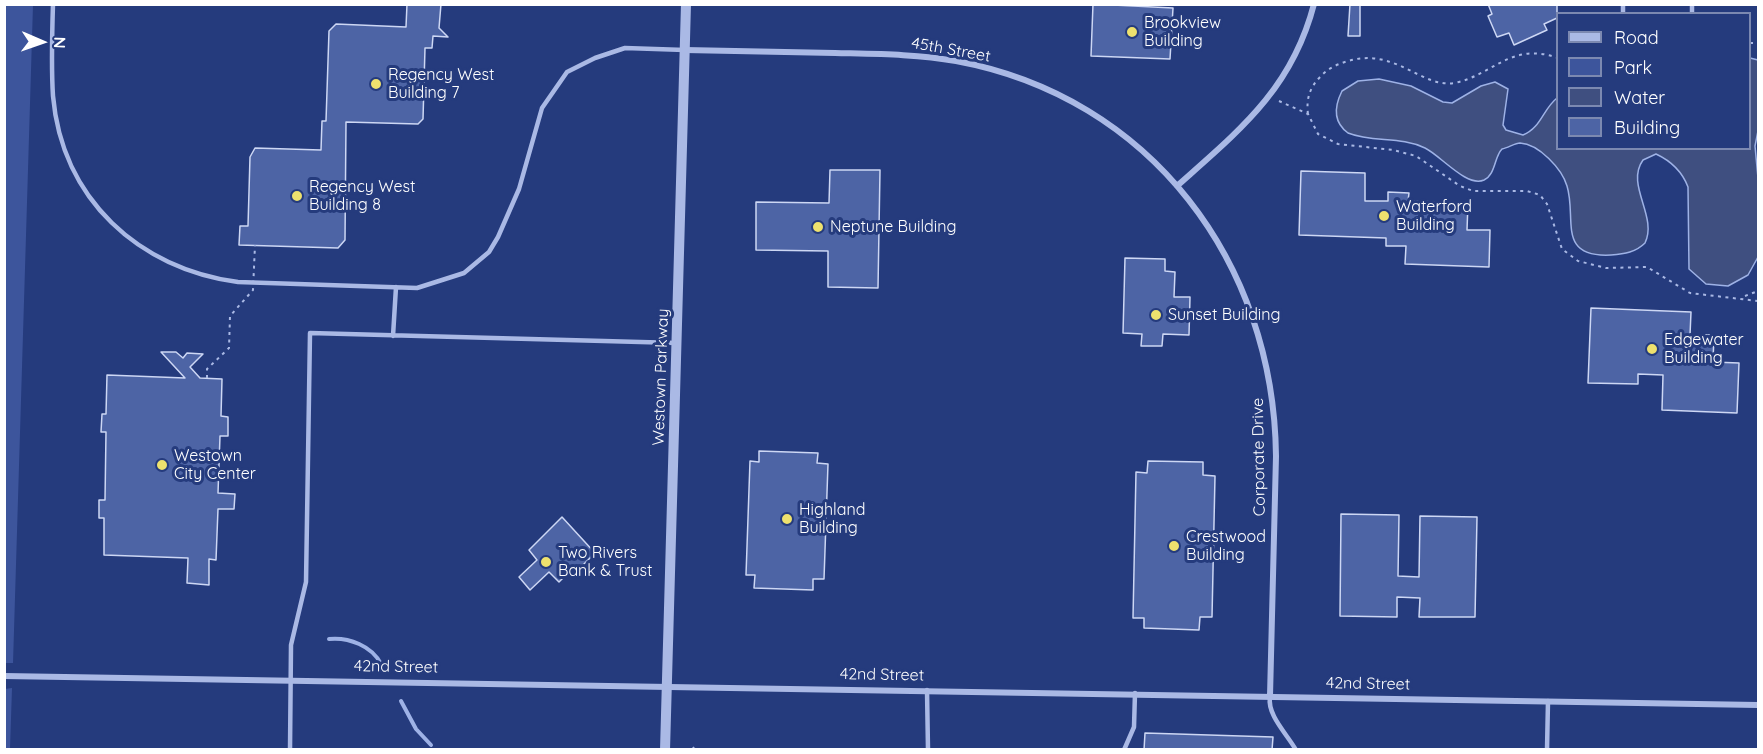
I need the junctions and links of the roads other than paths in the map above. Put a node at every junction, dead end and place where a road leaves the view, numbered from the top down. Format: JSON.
{"nodes":[{"id":1,"x":53,"y":4,"type":"edge"},
{"id":2,"x":686,"y":4,"type":"edge"},
{"id":3,"x":1314,"y":4,"type":"edge"},
{"id":4,"x":685,"y":50,"type":"junction"},
{"id":5,"x":1177,"y":186,"type":"junction"},
{"id":6,"x":396,"y":288,"type":"junction"},
{"id":7,"x":393,"y":336,"type":"junction"},
{"id":8,"x":677,"y":343,"type":"junction"},
{"id":9,"x":7,"y":676,"type":"edge"},
{"id":10,"x":291,"y":679,"type":"junction"},
{"id":11,"x":667,"y":685,"type":"junction"},
{"id":12,"x":927,"y":690,"type":"junction"},
{"id":13,"x":1135,"y":693,"type":"junction"},
{"id":14,"x":1270,"y":696,"type":"junction"},
{"id":15,"x":1548,"y":701,"type":"junction"},
{"id":16,"x":1758,"y":705,"type":"edge"},
{"id":17,"x":290,"y":750,"type":"edge"},
{"id":18,"x":665,"y":750,"type":"edge"},
{"id":19,"x":928,"y":750,"type":"edge"},
{"id":20,"x":1124,"y":750,"type":"edge"},
{"id":21,"x":1296,"y":750,"type":"edge"},
{"id":22,"x":1547,"y":750,"type":"edge"}],
"edges":[{"from":1,"to":6,"type":"lane"},
{"from":2,"to":4,"type":"street","name":"Westown Parkway"},
{"from":3,"to":5,"type":"street"},
{"from":4,"to":5,"type":"street","name":"45th Street"},
{"from":4,"to":6,"type":"lane"},
{"from":4,"to":8,"type":"street","name":"Westown Parkway"},
{"from":5,"to":14,"type":"street","name":"Corporate Drive"},
{"from":6,"to":7,"type":"lane"},
{"from":7,"to":8,"type":"lane"},
{"from":7,"to":10,"type":"lane"},
{"from":8,"to":11,"type":"street","name":"Westown Parkway"},
{"from":9,"to":10,"type":"street","name":"42nd Street"},
{"from":10,"to":11,"type":"street","name":"42nd Street"},
{"from":10,"to":17,"type":"lane"},
{"from":11,"to":12,"type":"street","name":"42nd Street"},
{"from":11,"to":18,"type":"street","name":"Westown Parkway"},
{"from":12,"to":13,"type":"street","name":"42nd Street"},
{"from":12,"to":19,"type":"lane"},
{"from":13,"to":14,"type":"street","name":"42nd Street"},
{"from":13,"to":20,"type":"lane"},
{"from":14,"to":15,"type":"street","name":"42nd Street"},
{"from":14,"to":21,"type":"lane"},
{"from":15,"to":16,"type":"street","name":"42nd Street"},
{"from":15,"to":22,"type":"lane"}]}
